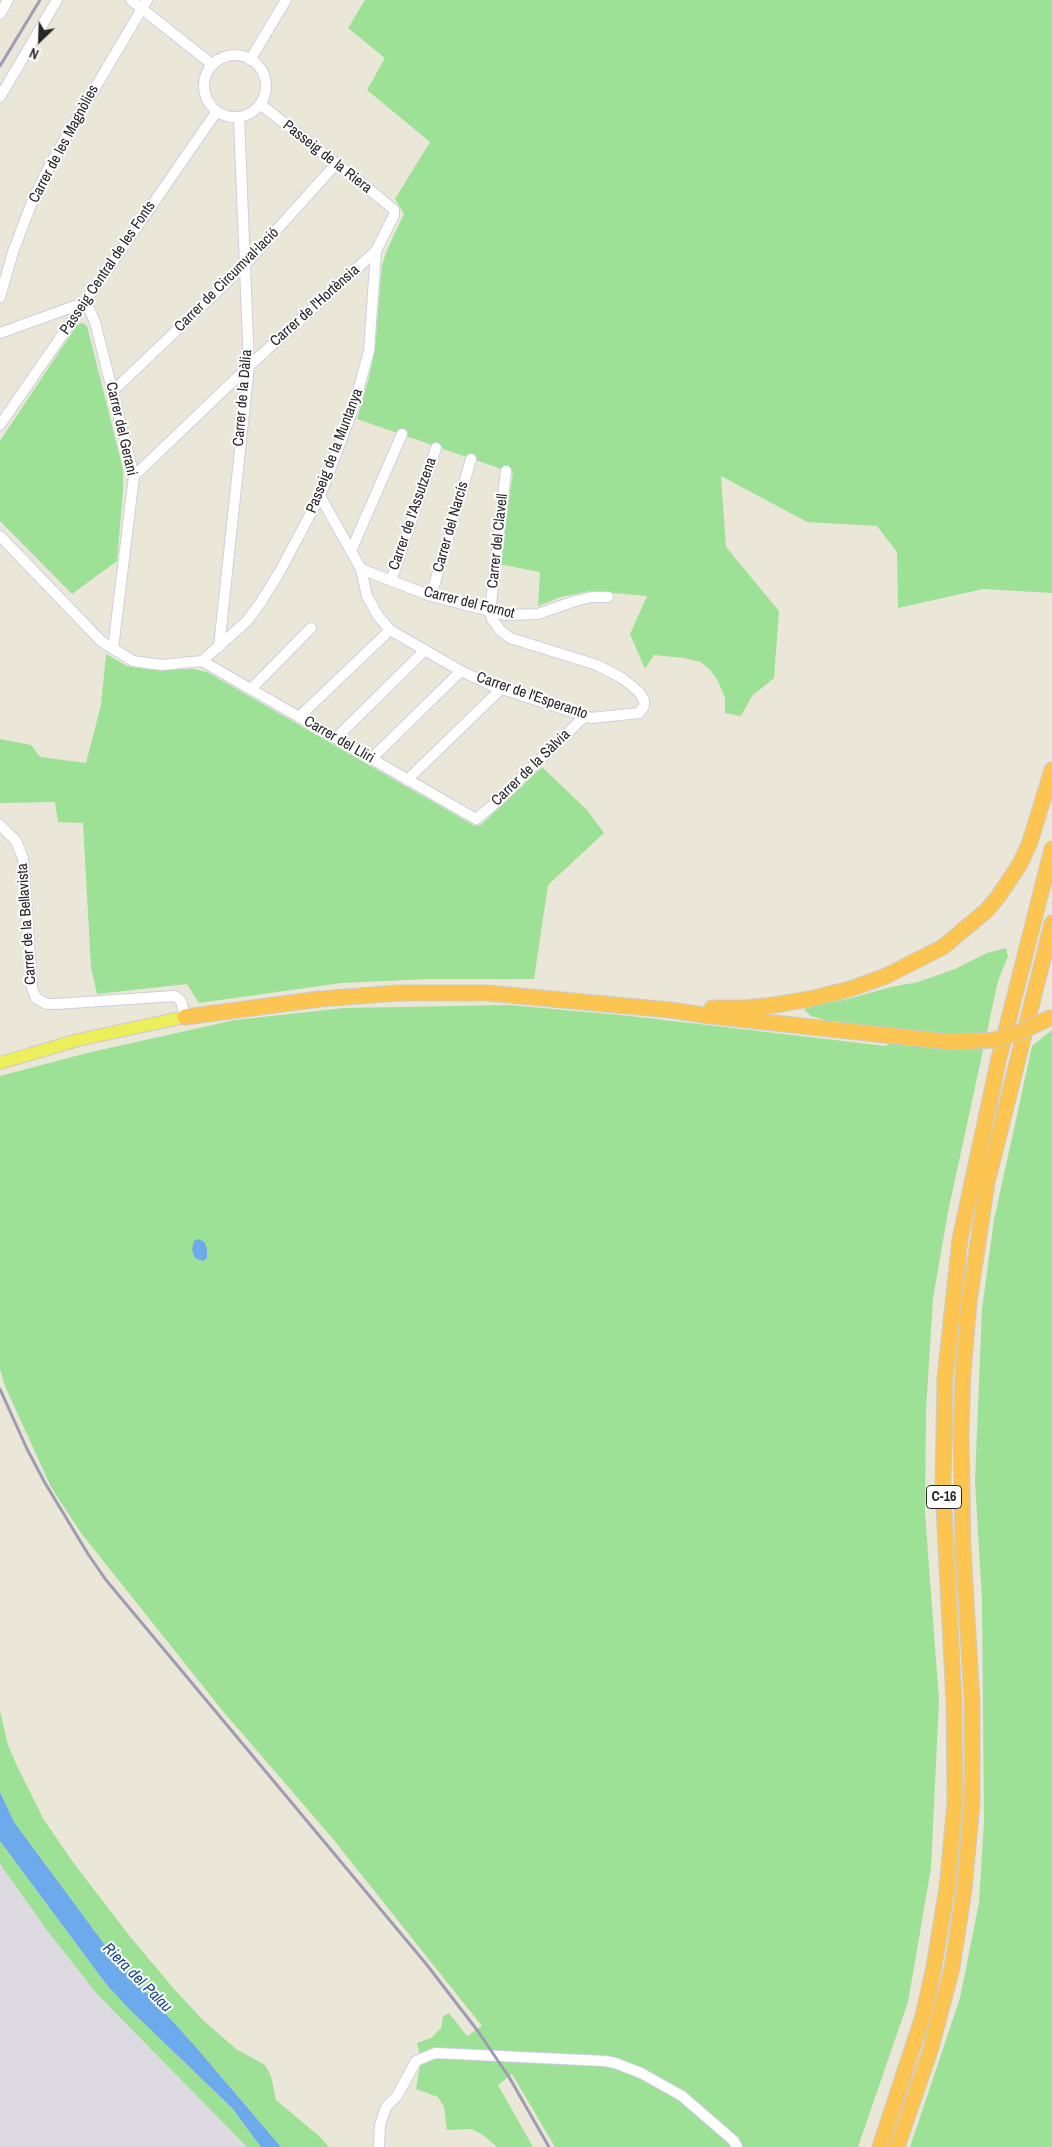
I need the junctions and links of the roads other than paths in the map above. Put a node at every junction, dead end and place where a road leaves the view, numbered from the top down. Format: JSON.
{"nodes":[{"id":1,"x":8,"y":0,"type":"edge"},
{"id":2,"x":57,"y":0,"type":"edge"},
{"id":3,"x":131,"y":0,"type":"edge"},
{"id":4,"x":286,"y":0,"type":"edge"},
{"id":5,"x":144,"y":4,"type":"edge"},
{"id":6,"x":0,"y":14,"type":"edge"},
{"id":7,"x":250,"y":60,"type":"junction"},
{"id":8,"x":213,"y":66,"type":"junction"},
{"id":9,"x":0,"y":97,"type":"edge"},
{"id":10,"x":260,"y":104,"type":"junction"},
{"id":11,"x":217,"y":112,"type":"junction"},
{"id":12,"x":239,"y":117,"type":"junction"},
{"id":13,"x":336,"y":164,"type":"junction"},
{"id":14,"x":394,"y":210,"type":"joint"},
{"id":15,"x":376,"y":252,"type":"junction"},
{"id":16,"x":244,"y":266,"type":"junction"},
{"id":17,"x":0,"y":297,"type":"edge"},
{"id":18,"x":86,"y":302,"type":"junction"},
{"id":19,"x":0,"y":333,"type":"edge"},
{"id":20,"x":249,"y":366,"type":"junction"},
{"id":21,"x":113,"y":391,"type":"junction"},
{"id":22,"x":0,"y":425,"type":"edge"},
{"id":23,"x":402,"y":434,"type":"dead end"},
{"id":24,"x":436,"y":448,"type":"dead end"},
{"id":25,"x":471,"y":459,"type":"dead end"},
{"id":26,"x":506,"y":471,"type":"dead end"},
{"id":27,"x":134,"y":476,"type":"junction"},
{"id":28,"x":320,"y":496,"type":"junction"},
{"id":29,"x":0,"y":536,"type":"edge"},
{"id":30,"x":351,"y":551,"type":"junction"},
{"id":31,"x":361,"y":569,"type":"junction"},
{"id":32,"x":391,"y":580,"type":"junction"},
{"id":33,"x":431,"y":596,"type":"junction"},
{"id":34,"x":608,"y":597,"type":"dead end"},
{"id":35,"x":490,"y":612,"type":"junction"},
{"id":36,"x":311,"y":628,"type":"dead end"},
{"id":37,"x":390,"y":630,"type":"junction"},
{"id":38,"x":218,"y":648,"type":"junction"},
{"id":39,"x":113,"y":649,"type":"junction"},
{"id":40,"x":426,"y":650,"type":"junction"},
{"id":41,"x":202,"y":661,"type":"junction"},
{"id":42,"x":461,"y":670,"type":"junction"},
{"id":43,"x":251,"y":689,"type":"junction"},
{"id":44,"x":501,"y":689,"type":"junction"},
{"id":45,"x":585,"y":716,"type":"junction"},
{"id":46,"x":300,"y":717,"type":"junction"},
{"id":47,"x":336,"y":738,"type":"junction"},
{"id":48,"x":371,"y":759,"type":"junction"},
{"id":49,"x":1052,"y":770,"type":"edge"},
{"id":50,"x":407,"y":780,"type":"junction"},
{"id":51,"x":476,"y":818,"type":"joint"},
{"id":52,"x":0,"y":825,"type":"edge"},
{"id":53,"x":1052,"y":849,"type":"edge"},
{"id":54,"x":1052,"y":923,"type":"edge"},
{"id":55,"x":670,"y":1010,"type":"junction"},
{"id":56,"x":185,"y":1017,"type":"junction"},
{"id":57,"x":1052,"y":1017,"type":"edge"},
{"id":58,"x":0,"y":1063,"type":"edge"},
{"id":59,"x":379,"y":2147,"type":"edge"},
{"id":60,"x":738,"y":2147,"type":"edge"},
{"id":61,"x":880,"y":2147,"type":"edge"},
{"id":62,"x":897,"y":2147,"type":"edge"}],
"edges":[{"from":1,"to":6,"type":"street"},
{"from":2,"to":9,"type":"street"},
{"from":3,"to":5,"type":"street"},
{"from":4,"to":7,"type":"street"},
{"from":5,"to":8,"type":"street"},
{"from":5,"to":17,"type":"street","name":"Carrer de les Magnòlies"},
{"from":7,"to":8,"type":"street"},
{"from":7,"to":10,"type":"street"},
{"from":8,"to":11,"type":"street"},
{"from":10,"to":12,"type":"street"},
{"from":10,"to":13,"type":"street","name":"Passeig de la Riera"},
{"from":11,"to":12,"type":"street"},
{"from":11,"to":18,"type":"street","name":"Passeig Central de les Fonts"},
{"from":12,"to":16,"type":"street","name":"Carrer de la Dàlia"},
{"from":13,"to":14,"type":"street","name":"Passeig de la Riera"},
{"from":13,"to":16,"type":"street","name":"Carrer de Circumval·lació"},
{"from":14,"to":15,"type":"street","name":"Carrer de l'Hortènsia"},
{"from":15,"to":20,"type":"street","name":"Carrer de l'Hortènsia"},
{"from":15,"to":28,"type":"street","name":"Passeig de la Muntanya"},
{"from":16,"to":20,"type":"street","name":"Carrer de la Dàlia"},
{"from":16,"to":21,"type":"street","name":"Carrer de Circumval·lació"},
{"from":18,"to":19,"type":"street"},
{"from":18,"to":21,"type":"street","name":"Carrer del Gerani"},
{"from":18,"to":22,"type":"street","name":"Passeig Central de les Fonts"},
{"from":20,"to":27,"type":"street","name":"Carrer de l'Hortènsia"},
{"from":20,"to":38,"type":"street","name":"Carrer de la Dàlia"},
{"from":21,"to":27,"type":"street","name":"Carrer del Gerani"},
{"from":23,"to":30,"type":"street"},
{"from":24,"to":32,"type":"street","name":"Carrer de l'Assutzena"},
{"from":25,"to":33,"type":"street","name":"Carrer del Narcís"},
{"from":26,"to":35,"type":"street","name":"Carrer del Clavell"},
{"from":27,"to":39,"type":"street","name":"Carrer del Gerani"},
{"from":28,"to":30,"type":"street","name":"Carrer de l'Esperanto"},
{"from":28,"to":38,"type":"street","name":"Passeig de la Muntanya"},
{"from":29,"to":39,"type":"street"},
{"from":30,"to":31,"type":"street","name":"Carrer de l'Esperanto"},
{"from":31,"to":32,"type":"street","name":"Carrer del Fornot"},
{"from":31,"to":37,"type":"street","name":"Carrer de l'Esperanto"},
{"from":32,"to":33,"type":"street","name":"Carrer del Fornot"},
{"from":33,"to":35,"type":"street","name":"Carrer del Fornot"},
{"from":34,"to":35,"type":"street","name":"Carrer del Fornot"},
{"from":35,"to":45,"type":"street","name":"Carrer de l'Esperanto"},
{"from":36,"to":43,"type":"street"},
{"from":37,"to":40,"type":"street","name":"Carrer de l'Esperanto"},
{"from":37,"to":46,"type":"street"},
{"from":38,"to":41,"type":"street","name":"Passeig de la Muntanya"},
{"from":39,"to":41,"type":"street"},
{"from":40,"to":42,"type":"street","name":"Carrer de l'Esperanto"},
{"from":40,"to":47,"type":"street"},
{"from":41,"to":43,"type":"street","name":"Carrer del Lliri"},
{"from":42,"to":44,"type":"street","name":"Carrer de l'Esperanto"},
{"from":42,"to":48,"type":"street"},
{"from":43,"to":46,"type":"street","name":"Carrer del Lliri"},
{"from":44,"to":45,"type":"street","name":"Carrer de l'Esperanto"},
{"from":44,"to":50,"type":"street"},
{"from":45,"to":51,"type":"street","name":"Carrer de la Sàlvia"},
{"from":46,"to":47,"type":"street","name":"Carrer del Lliri"},
{"from":47,"to":48,"type":"street","name":"Carrer del Lliri"},
{"from":48,"to":50,"type":"street","name":"Carrer del Lliri"},
{"from":49,"to":55,"type":"highway"},
{"from":50,"to":51,"type":"street","name":"Carrer del Lliri"},
{"from":52,"to":56,"type":"street","name":"Carrer de la Bellavista"},
{"from":53,"to":61,"type":"highway","number":"C-16"},
{"from":54,"to":62,"type":"highway","number":"C-16"},
{"from":55,"to":56,"type":"highway"},
{"from":55,"to":57,"type":"highway","bridge":true},
{"from":56,"to":58,"type":"main road"},
{"from":59,"to":60,"type":"street"}]}
